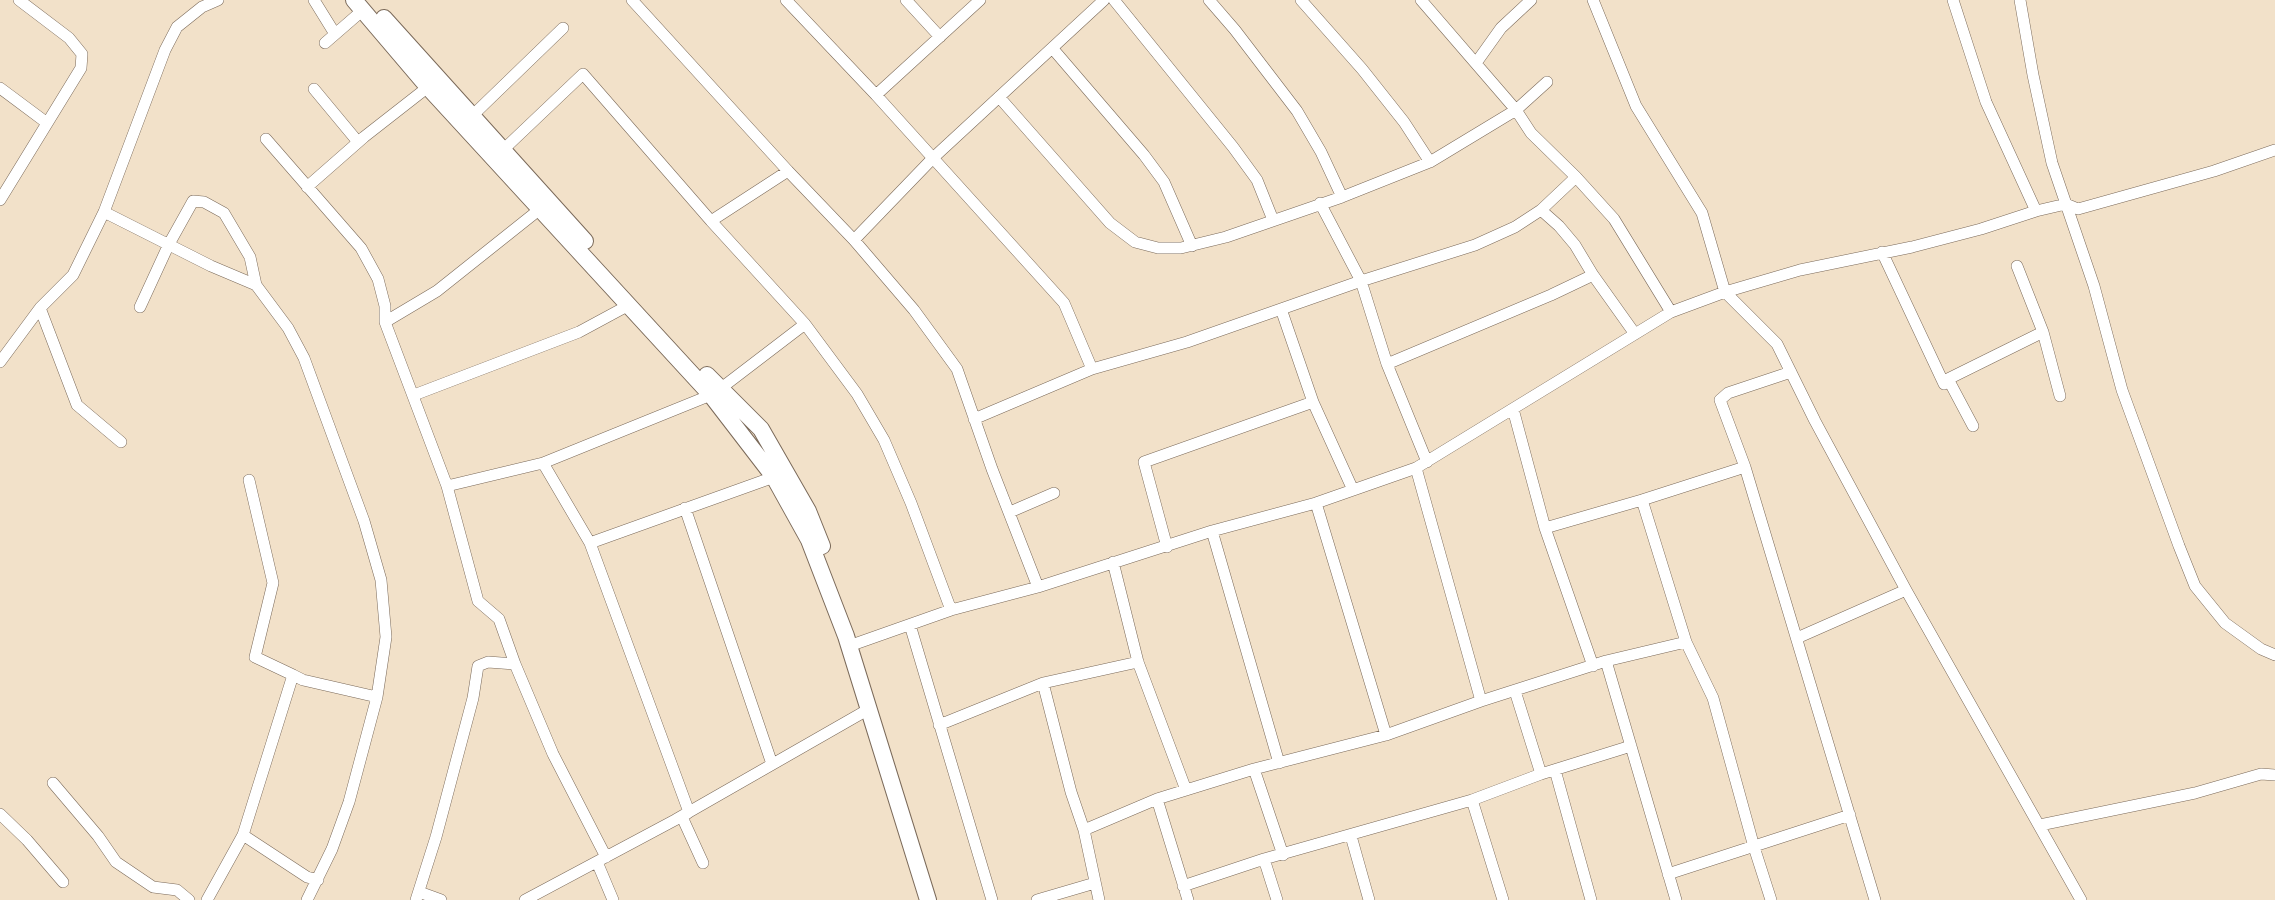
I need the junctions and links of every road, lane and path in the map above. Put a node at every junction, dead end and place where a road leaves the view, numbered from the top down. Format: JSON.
{"nodes":[{"id":1,"x":19,"y":0,"type":"edge"},
{"id":2,"x":218,"y":0,"type":"edge"},
{"id":3,"x":314,"y":0,"type":"edge"},
{"id":4,"x":632,"y":0,"type":"edge"},
{"id":5,"x":786,"y":0,"type":"edge"},
{"id":6,"x":906,"y":0,"type":"edge"},
{"id":7,"x":980,"y":0,"type":"edge"},
{"id":8,"x":1104,"y":0,"type":"edge"},
{"id":9,"x":1114,"y":0,"type":"edge"},
{"id":10,"x":1209,"y":0,"type":"edge"},
{"id":11,"x":1300,"y":0,"type":"edge"},
{"id":12,"x":1421,"y":0,"type":"edge"},
{"id":13,"x":1531,"y":0,"type":"edge"},
{"id":14,"x":1593,"y":0,"type":"edge"},
{"id":15,"x":1954,"y":0,"type":"edge"},
{"id":16,"x":2020,"y":0,"type":"edge"},
{"id":17,"x":362,"y":3,"type":"edge"},
{"id":18,"x":564,"y":28,"type":"dead end"},
{"id":19,"x":335,"y":34,"type":"junction"},
{"id":20,"x":940,"y":37,"type":"junction"},
{"id":21,"x":325,"y":42,"type":"dead end"},
{"id":22,"x":1053,"y":49,"type":"junction"},
{"id":23,"x":1476,"y":63,"type":"junction"},
{"id":24,"x":1547,"y":82,"type":"dead end"},
{"id":25,"x":428,"y":87,"type":"junction"},
{"id":26,"x":0,"y":88,"type":"edge"},
{"id":27,"x":314,"y":89,"type":"dead end"},
{"id":28,"x":876,"y":95,"type":"junction"},
{"id":29,"x":999,"y":97,"type":"junction"},
{"id":30,"x":1516,"y":110,"type":"junction"},
{"id":31,"x":472,"y":116,"type":"junction"},
{"id":32,"x":47,"y":124,"type":"junction"},
{"id":33,"x":266,"y":139,"type":"dead end"},
{"id":34,"x":358,"y":142,"type":"junction"},
{"id":35,"x":504,"y":149,"type":"junction"},
{"id":36,"x":2275,"y":150,"type":"edge"},
{"id":37,"x":933,"y":158,"type":"junction"},
{"id":38,"x":1430,"y":162,"type":"junction"},
{"id":39,"x":788,"y":171,"type":"junction"},
{"id":40,"x":1576,"y":177,"type":"junction"},
{"id":41,"x":307,"y":187,"type":"junction"},
{"id":42,"x":1342,"y":197,"type":"junction"},
{"id":43,"x":0,"y":200,"type":"edge"},
{"id":44,"x":1320,"y":203,"type":"junction"},
{"id":45,"x":2066,"y":204,"type":"junction"},
{"id":46,"x":540,"y":209,"type":"junction"},
{"id":47,"x":1541,"y":210,"type":"junction"},
{"id":48,"x":2036,"y":211,"type":"junction"},
{"id":49,"x":104,"y":212,"type":"junction"},
{"id":50,"x":1273,"y":220,"type":"junction"},
{"id":51,"x":710,"y":221,"type":"junction"},
{"id":52,"x":854,"y":240,"type":"junction"},
{"id":53,"x":169,"y":244,"type":"junction"},
{"id":54,"x":1192,"y":246,"type":"junction"},
{"id":55,"x":1882,"y":252,"type":"junction"},
{"id":56,"x":2017,"y":266,"type":"dead end"},
{"id":57,"x":1593,"y":275,"type":"junction"},
{"id":58,"x":1361,"y":281,"type":"junction"},
{"id":59,"x":256,"y":285,"type":"junction"},
{"id":60,"x":1725,"y":292,"type":"junction"},
{"id":61,"x":629,"y":305,"type":"junction"},
{"id":62,"x":40,"y":308,"type":"junction"},
{"id":63,"x":140,"y":308,"type":"dead end"},
{"id":64,"x":1280,"y":309,"type":"junction"},
{"id":65,"x":1671,"y":312,"type":"junction"},
{"id":66,"x":385,"y":322,"type":"junction"},
{"id":67,"x":805,"y":324,"type":"junction"},
{"id":68,"x":2043,"y":332,"type":"junction"},
{"id":69,"x":1635,"y":334,"type":"junction"},
{"id":70,"x":0,"y":362,"type":"edge"},
{"id":71,"x":1387,"y":364,"type":"junction"},
{"id":72,"x":1092,"y":369,"type":"junction"},
{"id":73,"x":1791,"y":372,"type":"junction"},
{"id":74,"x":1948,"y":379,"type":"junction"},
{"id":75,"x":716,"y":392,"type":"junction"},
{"id":76,"x":414,"y":395,"type":"junction"},
{"id":77,"x":2060,"y":396,"type":"dead end"},
{"id":78,"x":1313,"y":402,"type":"junction"},
{"id":79,"x":1513,"y":409,"type":"junction"},
{"id":80,"x":974,"y":419,"type":"junction"},
{"id":81,"x":1973,"y":426,"type":"dead end"},
{"id":82,"x":121,"y":442,"type":"dead end"},
{"id":83,"x":1427,"y":462,"type":"junction"},
{"id":84,"x":543,"y":463,"type":"junction"},
{"id":85,"x":1744,"y":467,"type":"junction"},
{"id":86,"x":1416,"y":468,"type":"junction"},
{"id":87,"x":774,"y":477,"type":"junction"},
{"id":88,"x":249,"y":480,"type":"dead end"},
{"id":89,"x":447,"y":486,"type":"junction"},
{"id":90,"x":1353,"y":490,"type":"junction"},
{"id":91,"x":1054,"y":493,"type":"dead end"},
{"id":92,"x":1642,"y":500,"type":"junction"},
{"id":93,"x":1316,"y":503,"type":"junction"},
{"id":94,"x":685,"y":508,"type":"junction"},
{"id":95,"x":1010,"y":512,"type":"junction"},
{"id":96,"x":1545,"y":528,"type":"junction"},
{"id":97,"x":1212,"y":532,"type":"junction"},
{"id":98,"x":590,"y":542,"type":"junction"},
{"id":99,"x":1167,"y":547,"type":"junction"},
{"id":100,"x":1113,"y":562,"type":"junction"},
{"id":101,"x":1038,"y":586,"type":"junction"},
{"id":102,"x":1906,"y":590,"type":"junction"},
{"id":103,"x":950,"y":610,"type":"junction"},
{"id":104,"x":910,"y":626,"type":"junction"},
{"id":105,"x":1797,"y":638,"type":"junction"},
{"id":106,"x":1686,"y":642,"type":"junction"},
{"id":107,"x":853,"y":645,"type":"junction"},
{"id":108,"x":2275,"y":655,"type":"edge"},
{"id":109,"x":1606,"y":661,"type":"junction"},
{"id":110,"x":1138,"y":662,"type":"junction"},
{"id":111,"x":515,"y":664,"type":"junction"},
{"id":112,"x":1593,"y":666,"type":"junction"},
{"id":113,"x":293,"y":675,"type":"junction"},
{"id":114,"x":1043,"y":683,"type":"junction"},
{"id":115,"x":1515,"y":691,"type":"junction"},
{"id":116,"x":377,"y":697,"type":"junction"},
{"id":117,"x":1481,"y":701,"type":"junction"},
{"id":118,"x":870,"y":709,"type":"junction"},
{"id":119,"x":939,"y":725,"type":"junction"},
{"id":120,"x":1386,"y":735,"type":"junction"},
{"id":121,"x":1631,"y":746,"type":"junction"},
{"id":122,"x":1280,"y":763,"type":"junction"},
{"id":123,"x":772,"y":764,"type":"junction"},
{"id":124,"x":1254,"y":769,"type":"junction"},
{"id":125,"x":2275,"y":769,"type":"edge"},
{"id":126,"x":1555,"y":770,"type":"junction"},
{"id":127,"x":1541,"y":774,"type":"junction"},
{"id":128,"x":2261,"y":774,"type":"junction"},
{"id":129,"x":2275,"y":775,"type":"edge"},
{"id":130,"x":54,"y":783,"type":"dead end"},
{"id":131,"x":1186,"y":790,"type":"junction"},
{"id":132,"x":1157,"y":799,"type":"junction"},
{"id":133,"x":1472,"y":800,"type":"junction"},
{"id":134,"x":689,"y":812,"type":"junction"},
{"id":135,"x":0,"y":814,"type":"edge"},
{"id":136,"x":1850,"y":815,"type":"junction"},
{"id":137,"x":2040,"y":825,"type":"junction"},
{"id":138,"x":1084,"y":830,"type":"junction"},
{"id":139,"x":242,"y":835,"type":"junction"},
{"id":140,"x":1351,"y":836,"type":"junction"},
{"id":141,"x":1754,"y":847,"type":"junction"},
{"id":142,"x":1284,"y":855,"type":"junction"},
{"id":143,"x":601,"y":859,"type":"junction"},
{"id":144,"x":1264,"y":859,"type":"junction"},
{"id":145,"x":703,"y":863,"type":"dead end"},
{"id":146,"x":1668,"y":874,"type":"junction"},
{"id":147,"x":318,"y":880,"type":"junction"},
{"id":148,"x":63,"y":882,"type":"dead end"},
{"id":149,"x":1095,"y":883,"type":"junction"},
{"id":150,"x":1183,"y":886,"type":"junction"},
{"id":151,"x":418,"y":896,"type":"edge"},
{"id":152,"x":189,"y":900,"type":"edge"},
{"id":153,"x":207,"y":900,"type":"edge"},
{"id":154,"x":306,"y":900,"type":"edge"},
{"id":155,"x":441,"y":900,"type":"edge"},
{"id":156,"x":525,"y":900,"type":"edge"},
{"id":157,"x":613,"y":900,"type":"edge"},
{"id":158,"x":928,"y":900,"type":"edge"},
{"id":159,"x":936,"y":900,"type":"edge"},
{"id":160,"x":992,"y":900,"type":"edge"},
{"id":161,"x":1037,"y":900,"type":"edge"},
{"id":162,"x":1099,"y":900,"type":"edge"},
{"id":163,"x":1188,"y":900,"type":"edge"},
{"id":164,"x":1277,"y":900,"type":"edge"},
{"id":165,"x":1370,"y":900,"type":"edge"},
{"id":166,"x":1503,"y":900,"type":"edge"},
{"id":167,"x":1591,"y":900,"type":"edge"},
{"id":168,"x":1676,"y":900,"type":"edge"},
{"id":169,"x":1771,"y":900,"type":"edge"},
{"id":170,"x":1875,"y":900,"type":"edge"},
{"id":171,"x":2081,"y":900,"type":"edge"}],
"edges":[{"from":1,"to":32,"type":"street"},
{"from":2,"to":49,"type":"street"},
{"from":3,"to":19,"type":"street"},
{"from":4,"to":39,"type":"street"},
{"from":5,"to":28,"type":"street"},
{"from":6,"to":20,"type":"street"},
{"from":7,"to":20,"type":"street"},
{"from":8,"to":22,"type":"street"},
{"from":9,"to":50,"type":"street"},
{"from":10,"to":42,"type":"street"},
{"from":11,"to":38,"type":"street"},
{"from":12,"to":23,"type":"street"},
{"from":13,"to":23,"type":"street"},
{"from":14,"to":60,"type":"street"},
{"from":15,"to":48,"type":"street"},
{"from":16,"to":45,"type":"street"},
{"from":17,"to":19,"type":"street"},
{"from":17,"to":25,"type":"street"},
{"from":17,"to":31,"type":"street"},
{"from":18,"to":31,"type":"street"},
{"from":19,"to":21,"type":"street"},
{"from":20,"to":28,"type":"street"},
{"from":22,"to":29,"type":"street"},
{"from":22,"to":54,"type":"street"},
{"from":23,"to":30,"type":"street"},
{"from":24,"to":30,"type":"street"},
{"from":25,"to":34,"type":"street"},
{"from":25,"to":46,"type":"street"},
{"from":26,"to":32,"type":"street"},
{"from":27,"to":34,"type":"street"},
{"from":28,"to":37,"type":"street"},
{"from":29,"to":37,"type":"street"},
{"from":29,"to":54,"type":"street"},
{"from":30,"to":38,"type":"street"},
{"from":30,"to":40,"type":"street"},
{"from":31,"to":35,"type":"street"},
{"from":32,"to":43,"type":"street"},
{"from":33,"to":41,"type":"street"},
{"from":34,"to":41,"type":"street"},
{"from":35,"to":51,"type":"street"},
{"from":35,"to":75,"type":"street"},
{"from":36,"to":45,"type":"street"},
{"from":37,"to":52,"type":"street"},
{"from":37,"to":72,"type":"street"},
{"from":38,"to":42,"type":"street"},
{"from":39,"to":51,"type":"street"},
{"from":39,"to":52,"type":"street"},
{"from":40,"to":47,"type":"street"},
{"from":40,"to":65,"type":"street"},
{"from":41,"to":66,"type":"street"},
{"from":42,"to":44,"type":"street"},
{"from":44,"to":50,"type":"street"},
{"from":44,"to":58,"type":"street"},
{"from":45,"to":48,"type":"street"},
{"from":45,"to":108,"type":"street"},
{"from":46,"to":61,"type":"street"},
{"from":46,"to":66,"type":"street"},
{"from":47,"to":57,"type":"street"},
{"from":47,"to":58,"type":"street"},
{"from":48,"to":55,"type":"street"},
{"from":49,"to":53,"type":"street"},
{"from":49,"to":62,"type":"street"},
{"from":50,"to":54,"type":"street"},
{"from":51,"to":67,"type":"street"},
{"from":52,"to":80,"type":"street"},
{"from":53,"to":59,"type":"street"},
{"from":53,"to":59,"type":"street"},
{"from":53,"to":63,"type":"street"},
{"from":55,"to":60,"type":"street"},
{"from":55,"to":74,"type":"street"},
{"from":56,"to":68,"type":"street"},
{"from":57,"to":69,"type":"street"},
{"from":57,"to":71,"type":"street"},
{"from":58,"to":64,"type":"street"},
{"from":58,"to":71,"type":"street"},
{"from":59,"to":116,"type":"street"},
{"from":60,"to":65,"type":"street"},
{"from":60,"to":73,"type":"street"},
{"from":61,"to":75,"type":"street"},
{"from":61,"to":76,"type":"street"},
{"from":62,"to":70,"type":"street"},
{"from":62,"to":82,"type":"street"},
{"from":64,"to":72,"type":"street"},
{"from":64,"to":78,"type":"street"},
{"from":65,"to":69,"type":"street"},
{"from":66,"to":76,"type":"street"},
{"from":67,"to":75,"type":"street"},
{"from":67,"to":103,"type":"street"},
{"from":68,"to":74,"type":"street"},
{"from":68,"to":77,"type":"street"},
{"from":69,"to":79,"type":"street"},
{"from":71,"to":83,"type":"street"},
{"from":72,"to":80,"type":"street"},
{"from":73,"to":85,"type":"street"},
{"from":73,"to":102,"type":"street"},
{"from":74,"to":81,"type":"street"},
{"from":75,"to":84,"type":"street"},
{"from":75,"to":87,"type":"street"},
{"from":75,"to":107,"type":"street"},
{"from":76,"to":89,"type":"street"},
{"from":78,"to":90,"type":"street"},
{"from":78,"to":99,"type":"street"},
{"from":79,"to":83,"type":"street"},
{"from":79,"to":96,"type":"street"},
{"from":80,"to":95,"type":"street"},
{"from":83,"to":86,"type":"street"},
{"from":84,"to":89,"type":"street"},
{"from":84,"to":98,"type":"street"},
{"from":85,"to":92,"type":"street"},
{"from":85,"to":105,"type":"street"},
{"from":86,"to":90,"type":"street"},
{"from":86,"to":117,"type":"street"},
{"from":87,"to":94,"type":"street"},
{"from":87,"to":107,"type":"street"},
{"from":88,"to":113,"type":"street"},
{"from":89,"to":111,"type":"street"},
{"from":90,"to":93,"type":"street"},
{"from":91,"to":95,"type":"street"},
{"from":92,"to":96,"type":"street"},
{"from":92,"to":106,"type":"street"},
{"from":93,"to":97,"type":"street"},
{"from":93,"to":120,"type":"street"},
{"from":94,"to":98,"type":"street"},
{"from":94,"to":123,"type":"street"},
{"from":95,"to":101,"type":"street"},
{"from":96,"to":112,"type":"street"},
{"from":97,"to":99,"type":"street"},
{"from":97,"to":122,"type":"street"},
{"from":98,"to":134,"type":"street"},
{"from":99,"to":100,"type":"street"},
{"from":100,"to":101,"type":"street"},
{"from":100,"to":110,"type":"street"},
{"from":101,"to":103,"type":"street"},
{"from":102,"to":105,"type":"street"},
{"from":102,"to":137,"type":"street"},
{"from":103,"to":104,"type":"street"},
{"from":104,"to":107,"type":"street"},
{"from":104,"to":119,"type":"street"},
{"from":105,"to":136,"type":"street"},
{"from":106,"to":109,"type":"street"},
{"from":106,"to":141,"type":"street"},
{"from":107,"to":118,"type":"street"},
{"from":107,"to":159,"type":"street"},
{"from":109,"to":112,"type":"street"},
{"from":109,"to":121,"type":"street"},
{"from":110,"to":114,"type":"street"},
{"from":110,"to":131,"type":"street"},
{"from":111,"to":143,"type":"street"},
{"from":111,"to":151,"type":"street"},
{"from":112,"to":115,"type":"street"},
{"from":113,"to":116,"type":"street"},
{"from":113,"to":139,"type":"street"},
{"from":114,"to":119,"type":"street"},
{"from":114,"to":138,"type":"street"},
{"from":115,"to":117,"type":"street"},
{"from":115,"to":127,"type":"street"},
{"from":116,"to":147,"type":"street"},
{"from":117,"to":120,"type":"street"},
{"from":118,"to":123,"type":"street"},
{"from":118,"to":158,"type":"street"},
{"from":119,"to":160,"type":"street"},
{"from":120,"to":122,"type":"street"},
{"from":121,"to":126,"type":"street"},
{"from":121,"to":146,"type":"street"},
{"from":122,"to":124,"type":"street"},
{"from":123,"to":134,"type":"street"},
{"from":124,"to":131,"type":"street"},
{"from":124,"to":142,"type":"street"},
{"from":125,"to":128,"type":"street"},
{"from":126,"to":127,"type":"street"},
{"from":126,"to":167,"type":"street"},
{"from":127,"to":133,"type":"street"},
{"from":128,"to":129,"type":"street"},
{"from":128,"to":137,"type":"street"},
{"from":130,"to":152,"type":"street"},
{"from":131,"to":132,"type":"street"},
{"from":132,"to":138,"type":"street"},
{"from":132,"to":150,"type":"street"},
{"from":133,"to":140,"type":"street"},
{"from":133,"to":166,"type":"street"},
{"from":134,"to":143,"type":"street"},
{"from":134,"to":145,"type":"street"},
{"from":135,"to":148,"type":"street"},
{"from":136,"to":141,"type":"street"},
{"from":136,"to":170,"type":"street"},
{"from":137,"to":171,"type":"street"},
{"from":138,"to":149,"type":"street"},
{"from":139,"to":147,"type":"street"},
{"from":139,"to":153,"type":"street"},
{"from":140,"to":142,"type":"street"},
{"from":140,"to":165,"type":"street"},
{"from":141,"to":146,"type":"street"},
{"from":141,"to":169,"type":"street"},
{"from":142,"to":144,"type":"street"},
{"from":143,"to":156,"type":"street"},
{"from":143,"to":157,"type":"street"},
{"from":144,"to":150,"type":"street"},
{"from":144,"to":164,"type":"street"},
{"from":146,"to":168,"type":"street"},
{"from":147,"to":154,"type":"street"},
{"from":149,"to":161,"type":"street"},
{"from":149,"to":162,"type":"street"},
{"from":150,"to":163,"type":"street"},
{"from":151,"to":155,"type":"street"}]}
